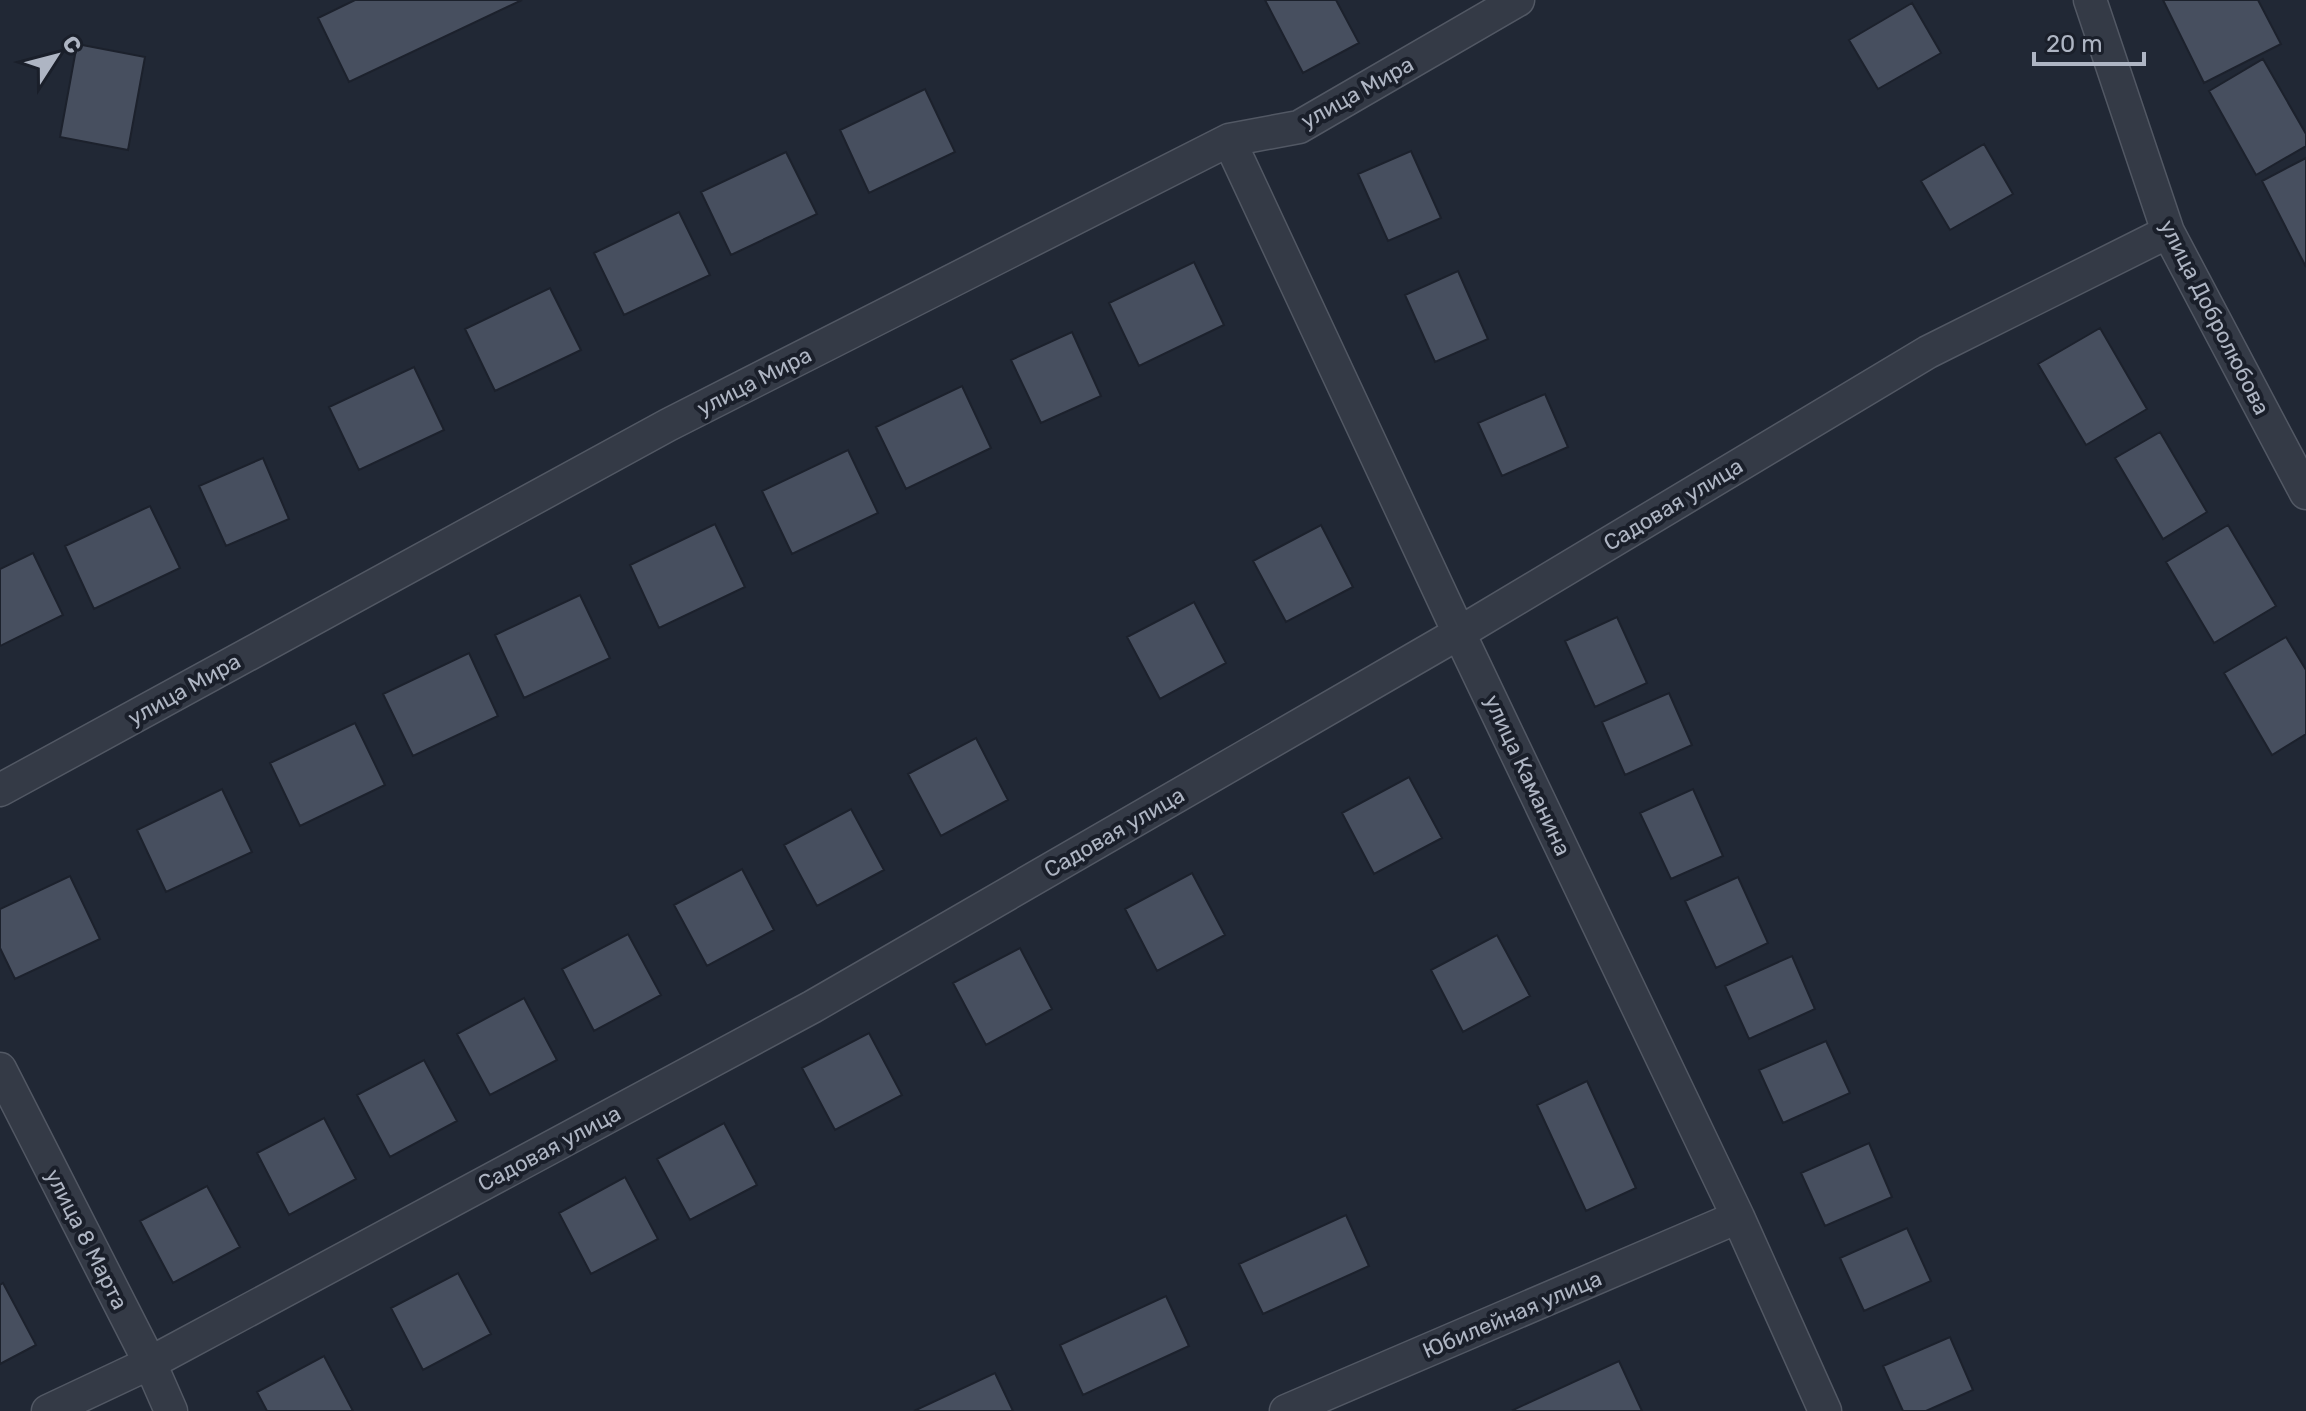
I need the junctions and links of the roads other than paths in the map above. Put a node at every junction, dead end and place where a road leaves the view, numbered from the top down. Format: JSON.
{"nodes":[{"id":1,"x":1518,"y":0,"type":"edge"},
{"id":2,"x":2090,"y":0,"type":"edge"},
{"id":3,"x":1229,"y":140,"type":"junction"},
{"id":4,"x":2168,"y":232,"type":"junction"},
{"id":5,"x":2306,"y":493,"type":"edge"},
{"id":6,"x":1459,"y":633,"type":"junction"},
{"id":7,"x":0,"y":790,"type":"edge"},
{"id":8,"x":0,"y":1069,"type":"edge"},
{"id":9,"x":1738,"y":1217,"type":"junction"},
{"id":10,"x":150,"y":1363,"type":"junction"},
{"id":11,"x":48,"y":1411,"type":"edge"},
{"id":12,"x":171,"y":1411,"type":"edge"},
{"id":13,"x":1286,"y":1411,"type":"edge"},
{"id":14,"x":1825,"y":1411,"type":"edge"}],
"edges":[{"from":1,"to":3,"type":"street","name":"улица Мира"},
{"from":2,"to":4,"type":"street","name":"улица Добролюбова"},
{"from":3,"to":6,"type":"street","name":"улица Каманина"},
{"from":3,"to":7,"type":"street","name":"улица Мира"},
{"from":4,"to":5,"type":"street","name":"улица Добролюбова"},
{"from":4,"to":6,"type":"street","name":"Садовая улица"},
{"from":6,"to":9,"type":"street","name":"улица Каманина"},
{"from":6,"to":10,"type":"street","name":"Садовая улица"},
{"from":8,"to":10,"type":"street","name":"улица 8 Марта"},
{"from":9,"to":13,"type":"street","name":"Юбилейная улица"},
{"from":9,"to":14,"type":"street","name":"улица Каманина"},
{"from":10,"to":11,"type":"street","name":"Садовая улица"},
{"from":10,"to":12,"type":"street","name":"улица 8 Марта"}]}
